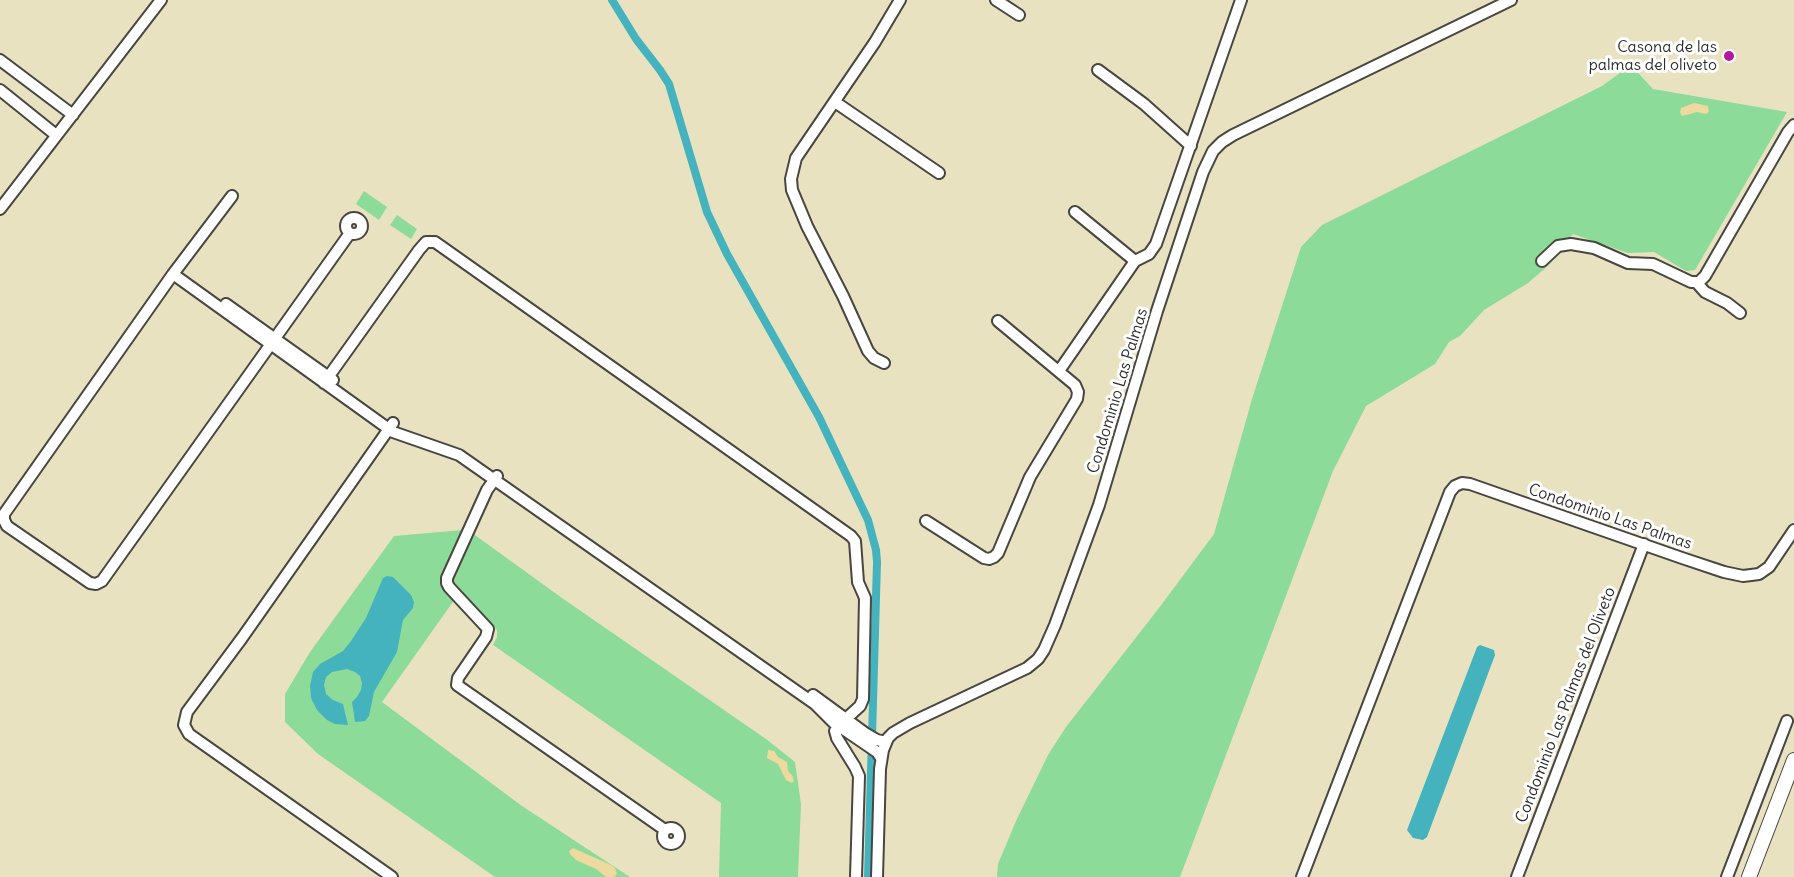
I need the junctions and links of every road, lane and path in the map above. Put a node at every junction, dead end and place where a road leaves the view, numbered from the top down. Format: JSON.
{"nodes":[{"id":1,"x":161,"y":0,"type":"edge"},
{"id":2,"x":900,"y":0,"type":"edge"},
{"id":3,"x":996,"y":0,"type":"edge"},
{"id":4,"x":1241,"y":0,"type":"edge"},
{"id":5,"x":1511,"y":0,"type":"edge"},
{"id":6,"x":1019,"y":15,"type":"dead end"},
{"id":7,"x":0,"y":60,"type":"edge"},
{"id":8,"x":1098,"y":70,"type":"dead end"},
{"id":9,"x":0,"y":90,"type":"edge"},
{"id":10,"x":835,"y":102,"type":"junction"},
{"id":11,"x":73,"y":115,"type":"junction"},
{"id":12,"x":1794,"y":125,"type":"edge"},
{"id":13,"x":56,"y":135,"type":"junction"},
{"id":14,"x":1191,"y":146,"type":"junction"},
{"id":15,"x":939,"y":173,"type":"dead end"},
{"id":16,"x":232,"y":196,"type":"dead end"},
{"id":17,"x":0,"y":209,"type":"edge"},
{"id":18,"x":1075,"y":212,"type":"dead end"},
{"id":19,"x":350,"y":232,"type":"dead end"},
{"id":20,"x":1135,"y":261,"type":"junction"},
{"id":21,"x":1542,"y":261,"type":"dead end"},
{"id":22,"x":175,"y":272,"type":"junction"},
{"id":23,"x":1697,"y":283,"type":"junction"},
{"id":24,"x":1740,"y":313,"type":"dead end"},
{"id":25,"x":998,"y":321,"type":"dead end"},
{"id":26,"x":272,"y":341,"type":"junction"},
{"id":27,"x":884,"y":363,"type":"dead end"},
{"id":28,"x":1059,"y":371,"type":"junction"},
{"id":29,"x":326,"y":380,"type":"junction"},
{"id":30,"x":393,"y":427,"type":"junction"},
{"id":31,"x":496,"y":477,"type":"junction"},
{"id":32,"x":926,"y":521,"type":"dead end"},
{"id":33,"x":1794,"y":530,"type":"edge"},
{"id":34,"x":1644,"y":544,"type":"junction"},
{"id":35,"x":842,"y":722,"type":"junction"},
{"id":36,"x":1787,"y":722,"type":"dead end"},
{"id":37,"x":886,"y":742,"type":"junction"},
{"id":38,"x":871,"y":744,"type":"junction"},
{"id":39,"x":1794,"y":760,"type":"edge"},
{"id":40,"x":665,"y":830,"type":"dead end"},
{"id":41,"x":392,"y":877,"type":"edge"},
{"id":42,"x":856,"y":877,"type":"edge"},
{"id":43,"x":876,"y":877,"type":"edge"},
{"id":44,"x":1302,"y":877,"type":"edge"},
{"id":45,"x":1517,"y":877,"type":"edge"},
{"id":46,"x":1727,"y":877,"type":"edge"},
{"id":47,"x":1749,"y":877,"type":"edge"}],
"edges":[{"from":1,"to":11,"type":"street"},
{"from":2,"to":10,"type":"street"},
{"from":3,"to":6,"type":"street"},
{"from":4,"to":14,"type":"street"},
{"from":5,"to":37,"type":"street","name":"Condominio Las Palmas"},
{"from":7,"to":11,"type":"street"},
{"from":8,"to":14,"type":"street"},
{"from":9,"to":13,"type":"street"},
{"from":10,"to":15,"type":"street"},
{"from":10,"to":27,"type":"street"},
{"from":11,"to":13,"type":"street"},
{"from":12,"to":23,"type":"street"},
{"from":13,"to":17,"type":"street"},
{"from":14,"to":20,"type":"street"},
{"from":16,"to":22,"type":"street"},
{"from":18,"to":20,"type":"street"},
{"from":19,"to":26,"type":"street"},
{"from":20,"to":28,"type":"street"},
{"from":21,"to":23,"type":"street"},
{"from":22,"to":26,"type":"street"},
{"from":22,"to":26,"type":"street"},
{"from":23,"to":24,"type":"street"},
{"from":25,"to":28,"type":"street"},
{"from":26,"to":29,"type":"street"},
{"from":28,"to":32,"type":"street"},
{"from":29,"to":30,"type":"street"},
{"from":29,"to":35,"type":"street"},
{"from":30,"to":31,"type":"street"},
{"from":30,"to":41,"type":"street"},
{"from":31,"to":35,"type":"street"},
{"from":31,"to":40,"type":"street"},
{"from":33,"to":34,"type":"street","name":"Condominio Las Palmas"},
{"from":34,"to":44,"type":"street","name":"Condominio Las Palmas"},
{"from":34,"to":45,"type":"street","name":"Condominio Las Palmas del Oliveto"},
{"from":35,"to":38,"type":"street"},
{"from":35,"to":42,"type":"street"},
{"from":36,"to":46,"type":"street"},
{"from":37,"to":38,"type":"street"},
{"from":37,"to":38,"type":"street"},
{"from":38,"to":43,"type":"street"},
{"from":39,"to":47,"type":"main road"}]}
